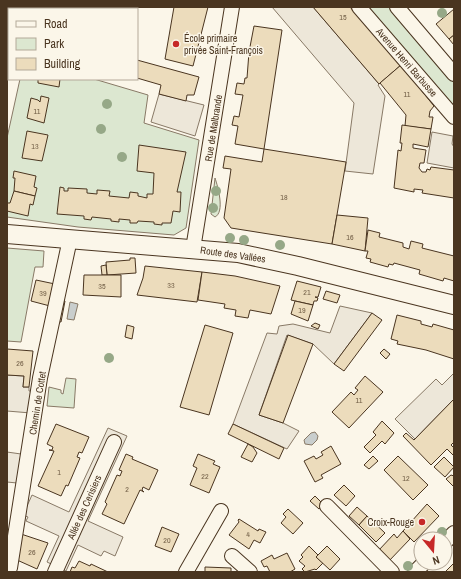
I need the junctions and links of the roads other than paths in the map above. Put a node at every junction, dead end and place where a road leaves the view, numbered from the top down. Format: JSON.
{"nodes":[{"id":1,"x":232,"y":7,"type":"edge"},
{"id":2,"x":359,"y":7,"type":"edge"},
{"id":3,"x":397,"y":7,"type":"edge"},
{"id":4,"x":454,"y":74,"type":"edge"},
{"id":5,"x":454,"y":117,"type":"edge"},
{"id":6,"x":7,"y":234,"type":"edge"},
{"id":7,"x":70,"y":239,"type":"junction"},
{"id":8,"x":193,"y":249,"type":"junction"},
{"id":9,"x":454,"y":305,"type":"edge"},
{"id":10,"x":114,"y":442,"type":"dead end"},
{"id":11,"x":327,"y":506,"type":"dead end"},
{"id":12,"x":221,"y":511,"type":"dead end"},
{"id":13,"x":232,"y":556,"type":"dead end"},
{"id":14,"x":10,"y":568,"type":"dead end"},
{"id":15,"x":55,"y":572,"type":"edge"},
{"id":16,"x":186,"y":572,"type":"edge"},
{"id":17,"x":250,"y":572,"type":"edge"},
{"id":18,"x":392,"y":572,"type":"edge"}],
"edges":[{"from":1,"to":8,"type":"street","name":"Rue de Malbrande"},
{"from":2,"to":5,"type":"street","name":"Avenue Henri Barbusse"},
{"from":3,"to":4,"type":"street"},
{"from":6,"to":7,"type":"main road","name":"Route des Vallées"},
{"from":7,"to":8,"type":"main road","name":"Route des Vallées"},
{"from":7,"to":14,"type":"street","name":"Chemin de Cottet"},
{"from":8,"to":9,"type":"main road","name":"Route des Vallées"},
{"from":10,"to":15,"type":"street","name":"Allée des Cerisiers"},
{"from":11,"to":18,"type":"street"},
{"from":12,"to":16,"type":"street"},
{"from":13,"to":17,"type":"street"}]}
